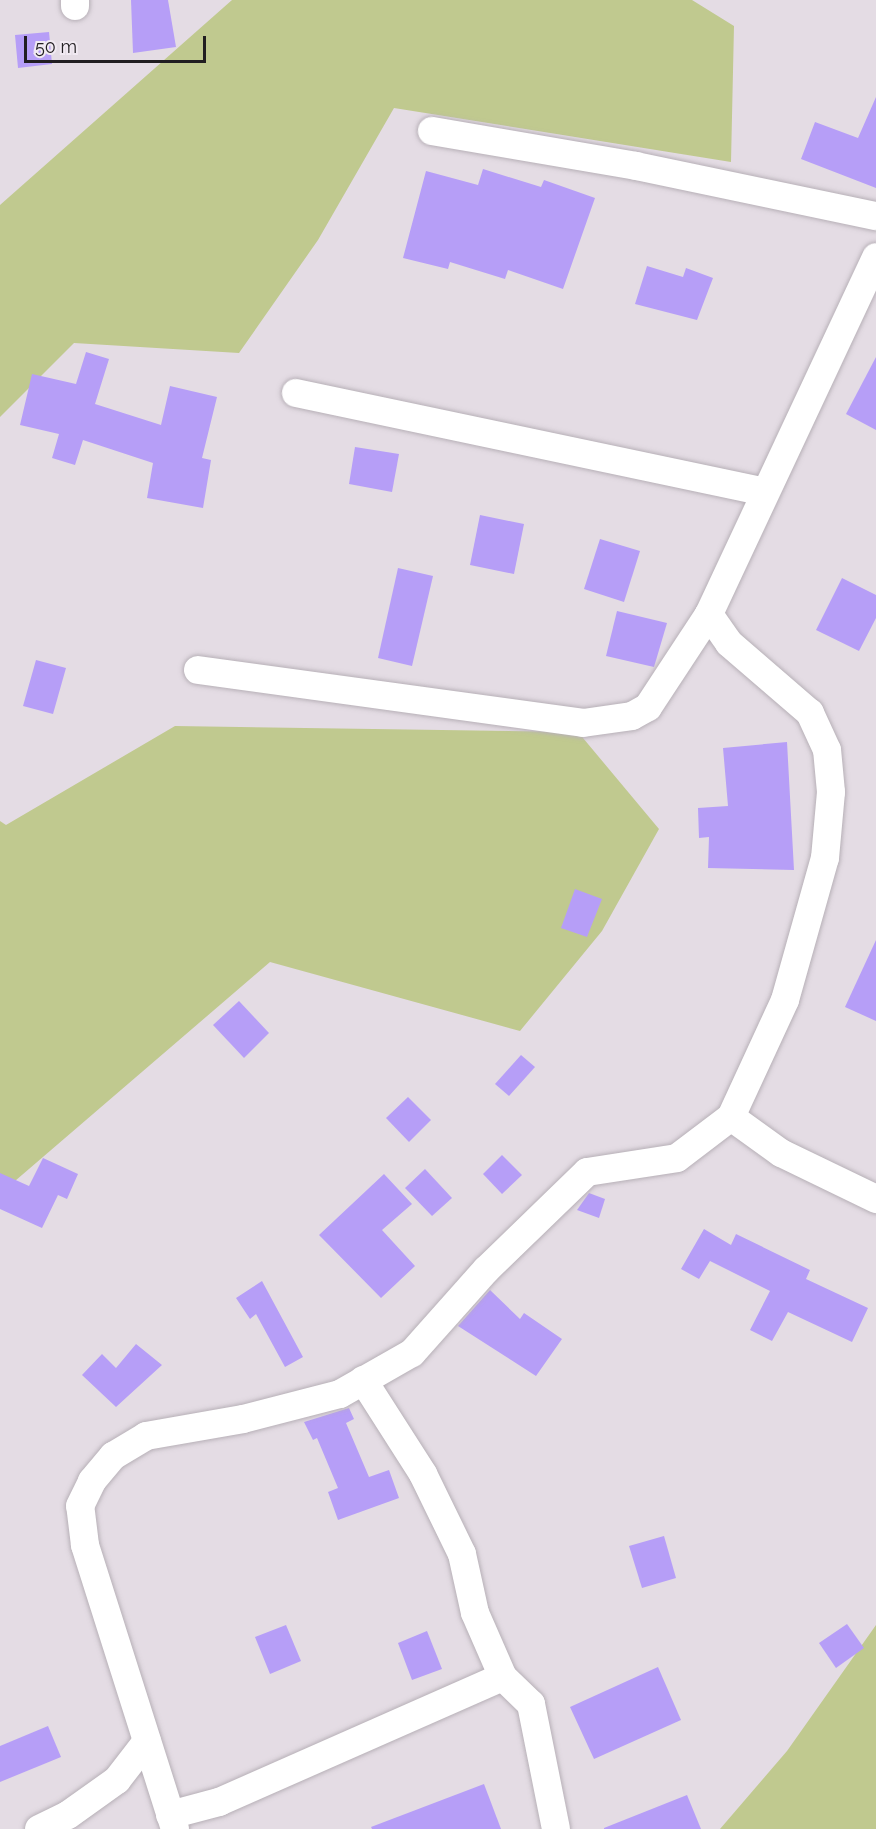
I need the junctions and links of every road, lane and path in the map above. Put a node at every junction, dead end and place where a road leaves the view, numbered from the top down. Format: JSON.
{"nodes":[{"id":1,"x":432,"y":131,"type":"dead end"},
{"id":2,"x":876,"y":216,"type":"edge"},
{"id":3,"x":876,"y":257,"type":"edge"},
{"id":4,"x":296,"y":393,"type":"dead end"},
{"id":5,"x":764,"y":492,"type":"junction"},
{"id":6,"x":710,"y":614,"type":"junction"},
{"id":7,"x":198,"y":670,"type":"dead end"},
{"id":8,"x":731,"y":1117,"type":"junction"},
{"id":9,"x":876,"y":1198,"type":"edge"},
{"id":10,"x":363,"y":1380,"type":"junction"},
{"id":11,"x":503,"y":1677,"type":"junction"},
{"id":12,"x":147,"y":1741,"type":"junction"},
{"id":13,"x":173,"y":1822,"type":"edge"},
{"id":14,"x":39,"y":1829,"type":"edge"},
{"id":15,"x":556,"y":1829,"type":"edge"}],
"edges":[{"from":1,"to":2,"type":"street"},
{"from":3,"to":5,"type":"street"},
{"from":4,"to":5,"type":"street"},
{"from":5,"to":6,"type":"street"},
{"from":6,"to":7,"type":"street"},
{"from":6,"to":8,"type":"street"},
{"from":8,"to":9,"type":"street"},
{"from":8,"to":10,"type":"street"},
{"from":10,"to":11,"type":"street"},
{"from":10,"to":12,"type":"street"},
{"from":11,"to":13,"type":"street"},
{"from":11,"to":15,"type":"street"},
{"from":12,"to":13,"type":"street"},
{"from":12,"to":14,"type":"street"}]}
